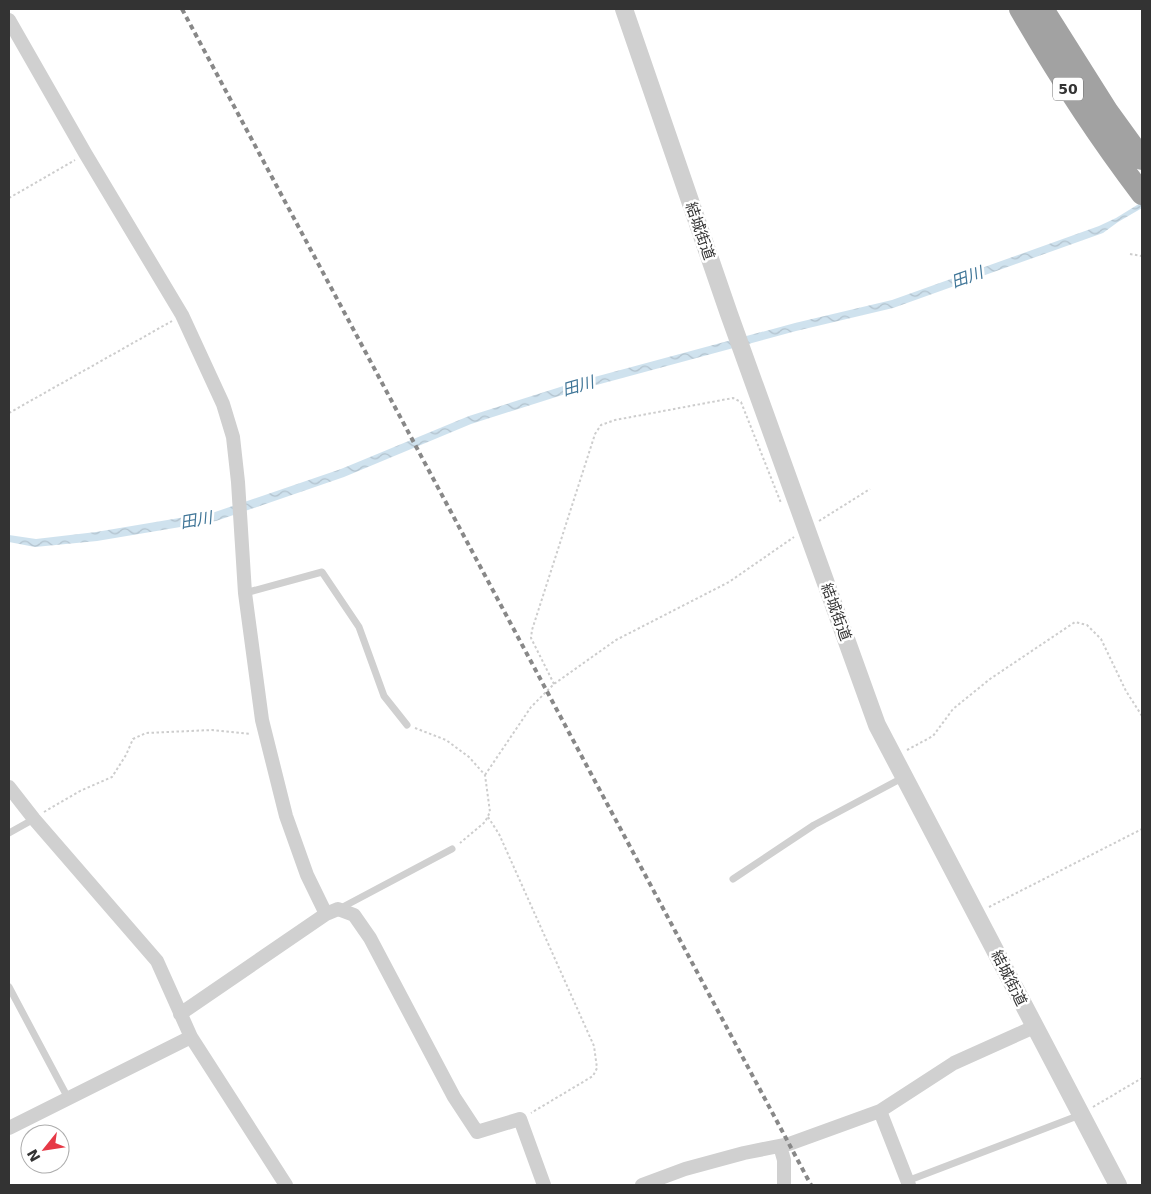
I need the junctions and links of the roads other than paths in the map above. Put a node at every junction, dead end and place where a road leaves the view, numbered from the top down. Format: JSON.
{"nodes":[{"id":1,"x":624,"y":9,"type":"edge"},
{"id":2,"x":1020,"y":9,"type":"edge"},
{"id":3,"x":1043,"y":9,"type":"edge"},
{"id":4,"x":9,"y":20,"type":"edge"},
{"id":5,"x":1135,"y":162,"type":"edge"},
{"id":6,"x":1142,"y":194,"type":"edge"},
{"id":7,"x":245,"y":593,"type":"junction"},
{"id":8,"x":407,"y":725,"type":"road end"},
{"id":9,"x":904,"y":778,"type":"junction"},
{"id":10,"x":9,"y":787,"type":"edge"},
{"id":11,"x":34,"y":819,"type":"junction"},
{"id":12,"x":9,"y":833,"type":"edge"},
{"id":13,"x":452,"y":849,"type":"road end"},
{"id":14,"x":733,"y":879,"type":"dead end"},
{"id":15,"x":332,"y":912,"type":"junction"},
{"id":16,"x":9,"y":987,"type":"edge"},
{"id":17,"x":180,"y":1014,"type":"junction"},
{"id":18,"x":1034,"y":1027,"type":"junction"},
{"id":19,"x":191,"y":1037,"type":"junction"},
{"id":20,"x":68,"y":1098,"type":"junction"},
{"id":21,"x":880,"y":1111,"type":"junction"},
{"id":22,"x":1081,"y":1115,"type":"junction"},
{"id":23,"x":9,"y":1128,"type":"edge"},
{"id":24,"x":780,"y":1146,"type":"junction"},
{"id":25,"x":908,"y":1183,"type":"edge"},
{"id":26,"x":286,"y":1185,"type":"edge"},
{"id":27,"x":544,"y":1185,"type":"edge"},
{"id":28,"x":642,"y":1185,"type":"edge"},
{"id":29,"x":784,"y":1185,"type":"edge"},
{"id":30,"x":1118,"y":1185,"type":"edge"}],
"edges":[{"from":1,"to":9,"type":"street","name":"結城街道"},
{"from":2,"to":5,"type":"highway","number":"50"},
{"from":3,"to":5,"type":"highway","number":"50"},
{"from":4,"to":7,"type":"street"},
{"from":5,"to":6,"type":"highway","number":"50"},
{"from":7,"to":8,"type":"lane"},
{"from":7,"to":15,"type":"street"},
{"from":9,"to":14,"type":"lane"},
{"from":9,"to":18,"type":"street","name":"結城街道"},
{"from":10,"to":11,"type":"street"},
{"from":11,"to":12,"type":"lane"},
{"from":11,"to":17,"type":"street"},
{"from":13,"to":15,"type":"lane"},
{"from":15,"to":17,"type":"street"},
{"from":15,"to":27,"type":"street"},
{"from":16,"to":20,"type":"lane"},
{"from":17,"to":19,"type":"street"},
{"from":18,"to":21,"type":"street"},
{"from":18,"to":22,"type":"street","name":"結城街道"},
{"from":19,"to":20,"type":"street"},
{"from":19,"to":26,"type":"street"},
{"from":20,"to":23,"type":"street"},
{"from":21,"to":24,"type":"street"},
{"from":21,"to":25,"type":"street"},
{"from":22,"to":25,"type":"lane"},
{"from":22,"to":30,"type":"street","name":"結城街道"},
{"from":24,"to":28,"type":"street"},
{"from":24,"to":29,"type":"street"}]}
